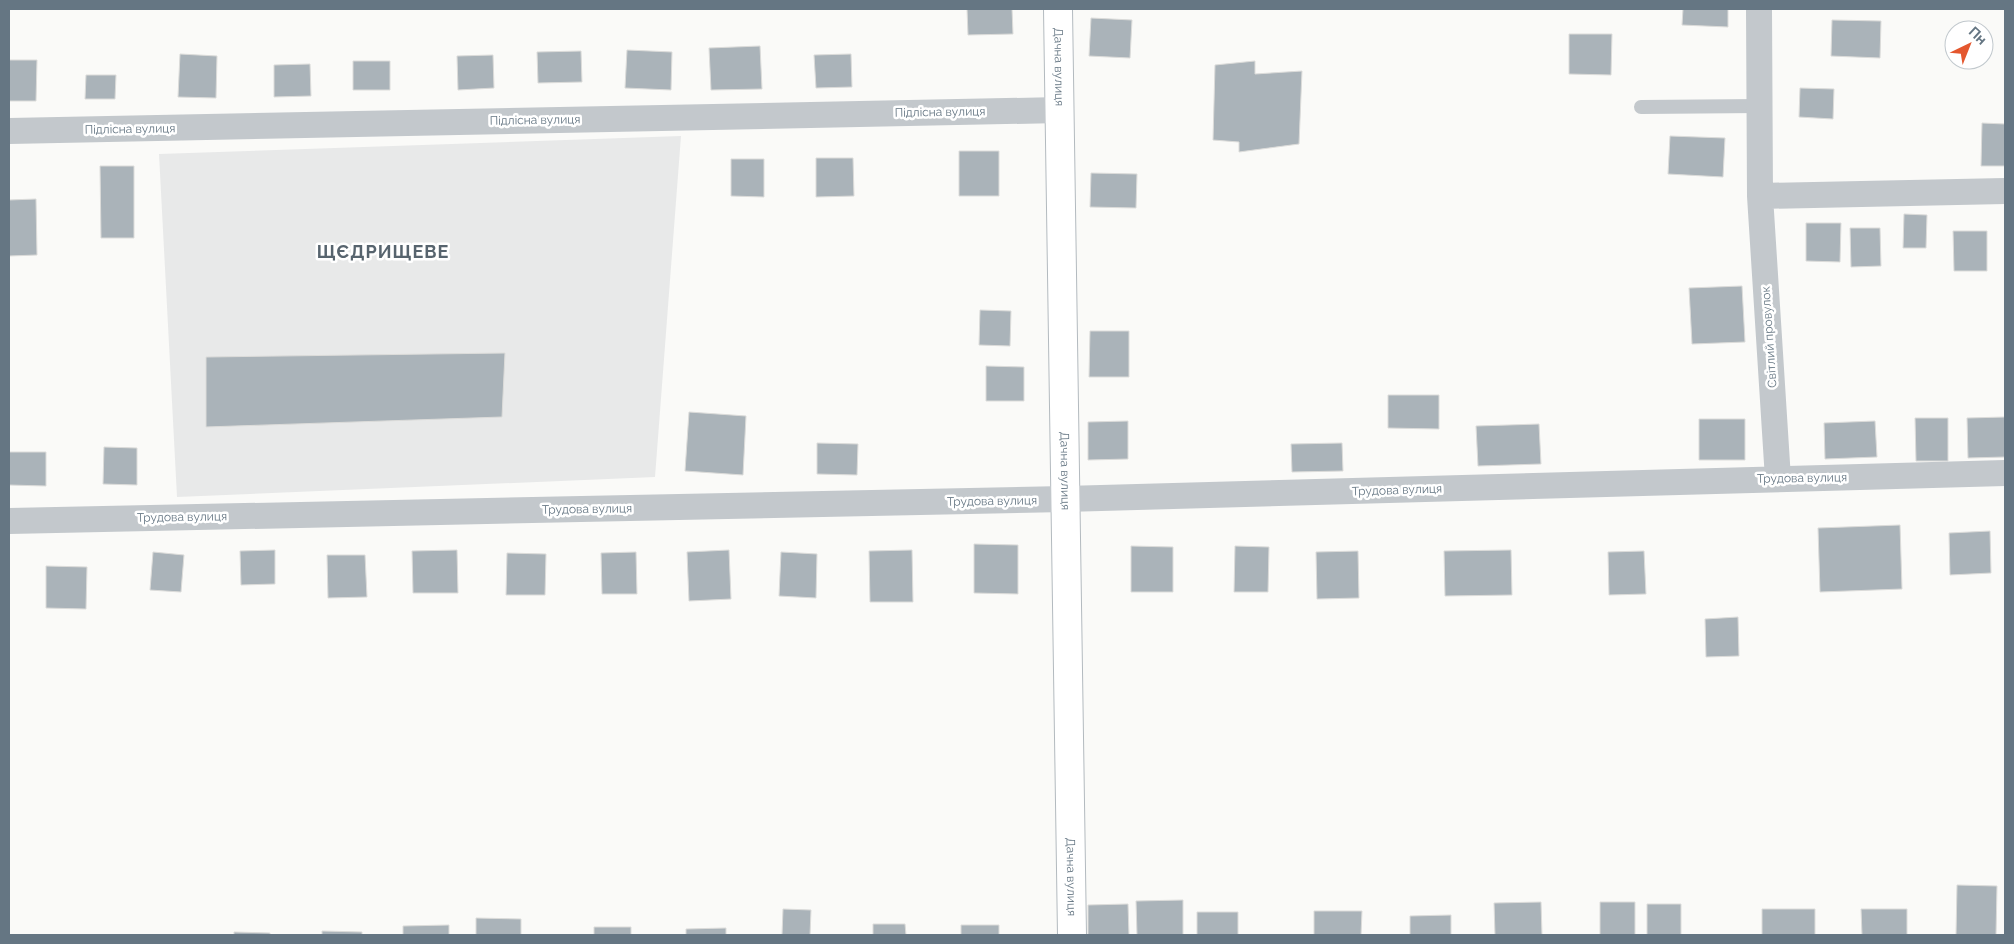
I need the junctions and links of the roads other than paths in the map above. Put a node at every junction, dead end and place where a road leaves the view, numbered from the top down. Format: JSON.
{"nodes":[{"id":1,"x":1058,"y":9,"type":"edge"},
{"id":2,"x":1759,"y":9,"type":"edge"},
{"id":3,"x":1760,"y":106,"type":"junction"},
{"id":4,"x":1641,"y":107,"type":"dead end"},
{"id":5,"x":1060,"y":110,"type":"junction"},
{"id":6,"x":9,"y":131,"type":"edge"},
{"id":7,"x":2005,"y":191,"type":"edge"},
{"id":8,"x":1760,"y":196,"type":"junction"},
{"id":9,"x":2005,"y":473,"type":"edge"},
{"id":10,"x":1778,"y":479,"type":"junction"},
{"id":11,"x":1065,"y":500,"type":"junction"},
{"id":12,"x":9,"y":521,"type":"edge"},
{"id":13,"x":1072,"y":935,"type":"edge"}],
"edges":[{"from":1,"to":5,"type":"street","name":"Дачна вулиця"},
{"from":2,"to":3,"type":"street","name":"Світлий провулок"},
{"from":3,"to":4,"type":"lane"},
{"from":3,"to":8,"type":"street","name":"Світлий провулок"},
{"from":5,"to":6,"type":"street","name":"Підлісна вулиця"},
{"from":5,"to":11,"type":"street","name":"Дачна вулиця"},
{"from":7,"to":8,"type":"street"},
{"from":8,"to":10,"type":"street","name":"Світлий провулок"},
{"from":9,"to":10,"type":"street","name":"Трудова вулиця"},
{"from":10,"to":11,"type":"street","name":"Трудова вулиця"},
{"from":11,"to":12,"type":"street","name":"Трудова вулиця"},
{"from":11,"to":13,"type":"street","name":"Дачна вулиця"}]}
